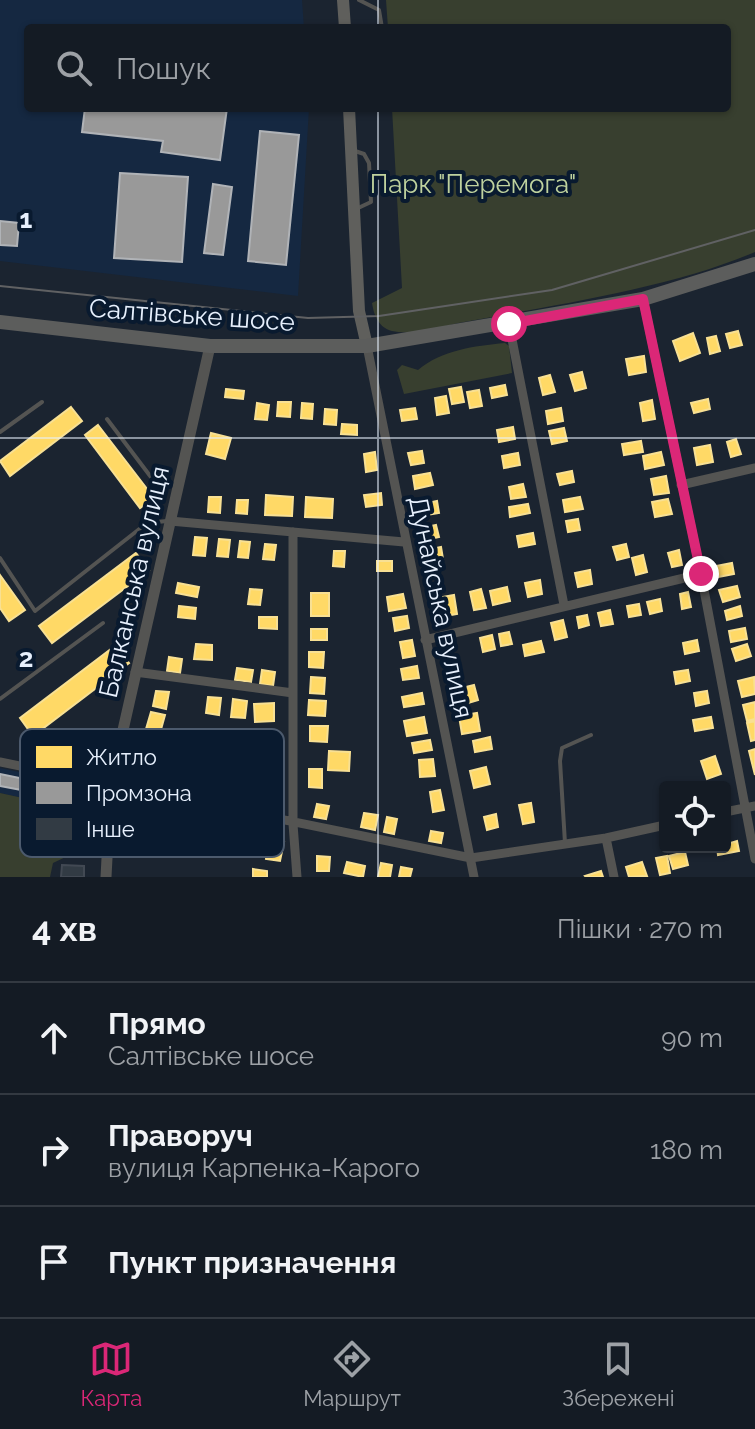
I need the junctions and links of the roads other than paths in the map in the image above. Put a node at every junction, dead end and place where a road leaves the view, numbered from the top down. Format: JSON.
{"nodes":[{"id":1,"x":343,"y":0,"type":"edge"},
{"id":2,"x":359,"y":0,"type":"edge"},
{"id":3,"x":345,"y":24,"type":"edge"},
{"id":4,"x":381,"y":24,"type":"edge"},
{"id":5,"x":349,"y":112,"type":"edge"},
{"id":6,"x":755,"y":264,"type":"edge"},
{"id":7,"x":643,"y":299,"type":"junction"},
{"id":8,"x":0,"y":322,"type":"edge"},
{"id":9,"x":509,"y":324,"type":"junction"},
{"id":10,"x":210,"y":346,"type":"junction"},
{"id":11,"x":367,"y":346,"type":"junction"},
{"id":12,"x":42,"y":402,"type":"dead end"},
{"id":13,"x":107,"y":419,"type":"dead end"},
{"id":14,"x":0,"y":432,"type":"edge"},
{"id":15,"x":755,"y":468,"type":"edge"},
{"id":16,"x":681,"y":485,"type":"junction"},
{"id":17,"x":170,"y":521,"type":"junction"},
{"id":18,"x":147,"y":523,"type":"junction"},
{"id":19,"x":293,"y":532,"type":"junction"},
{"id":20,"x":404,"y":542,"type":"junction"},
{"id":21,"x":0,"y":558,"type":"edge"},
{"id":22,"x":701,"y":574,"type":"junction"},
{"id":23,"x":564,"y":605,"type":"junction"},
{"id":24,"x":103,"y":623,"type":"dead end"},
{"id":25,"x":425,"y":640,"type":"junction"},
{"id":26,"x":135,"y":672,"type":"junction"},
{"id":27,"x":293,"y":693,"type":"junction"},
{"id":28,"x":0,"y":699,"type":"edge"},
{"id":29,"x":123,"y":729,"type":"edge"},
{"id":30,"x":591,"y":735,"type":"dead end"},
{"id":31,"x":0,"y":762,"type":"edge"},
{"id":32,"x":20,"y":766,"type":"edge"},
{"id":33,"x":755,"y":806,"type":"edge"},
{"id":34,"x":744,"y":808,"type":"junction"},
{"id":35,"x":731,"y":811,"type":"edge"},
{"id":36,"x":284,"y":822,"type":"edge"},
{"id":37,"x":293,"y":824,"type":"junction"},
{"id":38,"x":659,"y":826,"type":"edge"},
{"id":39,"x":606,"y":838,"type":"junction"},
{"id":40,"x":565,"y":843,"type":"junction"},
{"id":41,"x":107,"y":857,"type":"edge"},
{"id":42,"x":471,"y":858,"type":"junction"},
{"id":43,"x":755,"y":859,"type":"edge"},
{"id":44,"x":106,"y":877,"type":"edge"},
{"id":45,"x":297,"y":877,"type":"edge"},
{"id":46,"x":474,"y":877,"type":"edge"},
{"id":47,"x":614,"y":877,"type":"edge"}],
"edges":[{"from":1,"to":3,"type":"main road"},
{"from":2,"to":4,"type":"lane"},
{"from":5,"to":11,"type":"main road"},
{"from":6,"to":7,"type":"main road","name":"Салтівське шосе"},
{"from":7,"to":9,"type":"main road","name":"Салтівське шосе"},
{"from":7,"to":16,"type":"street"},
{"from":8,"to":10,"type":"main road","name":"Салтівське шосе"},
{"from":9,"to":11,"type":"main road","name":"Салтівське шосе"},
{"from":9,"to":23,"type":"street"},
{"from":10,"to":11,"type":"main road","name":"Салтівське шосе"},
{"from":10,"to":17,"type":"street","name":"Балканська вулиця"},
{"from":11,"to":20,"type":"street","name":"Дунайська вулиця"},
{"from":12,"to":14,"type":"lane"},
{"from":13,"to":18,"type":"lane"},
{"from":15,"to":16,"type":"street"},
{"from":16,"to":22,"type":"street"},
{"from":17,"to":18,"type":"lane"},
{"from":17,"to":19,"type":"street"},
{"from":17,"to":26,"type":"street","name":"Балканська вулиця"},
{"from":18,"to":21,"type":"lane"},
{"from":19,"to":20,"type":"street"},
{"from":19,"to":27,"type":"street"},
{"from":20,"to":25,"type":"street","name":"Дунайська вулиця"},
{"from":22,"to":23,"type":"street"},
{"from":22,"to":34,"type":"street"},
{"from":23,"to":25,"type":"street"},
{"from":24,"to":28,"type":"lane"},
{"from":25,"to":42,"type":"street","name":"Дунайська вулиця"},
{"from":26,"to":27,"type":"street"},
{"from":26,"to":29,"type":"street","name":"Балканська вулиця"},
{"from":27,"to":37,"type":"street"},
{"from":30,"to":40,"type":"lane"},
{"from":31,"to":32,"type":"street"},
{"from":33,"to":34,"type":"street"},
{"from":34,"to":35,"type":"street"},
{"from":34,"to":43,"type":"street"},
{"from":36,"to":37,"type":"street"},
{"from":37,"to":42,"type":"street"},
{"from":37,"to":45,"type":"street"},
{"from":38,"to":39,"type":"street"},
{"from":39,"to":40,"type":"street"},
{"from":39,"to":47,"type":"street"},
{"from":40,"to":42,"type":"street"},
{"from":41,"to":44,"type":"street","name":"Балканська вулиця"},
{"from":42,"to":46,"type":"street","name":"Дунайська вулиця"}]}
